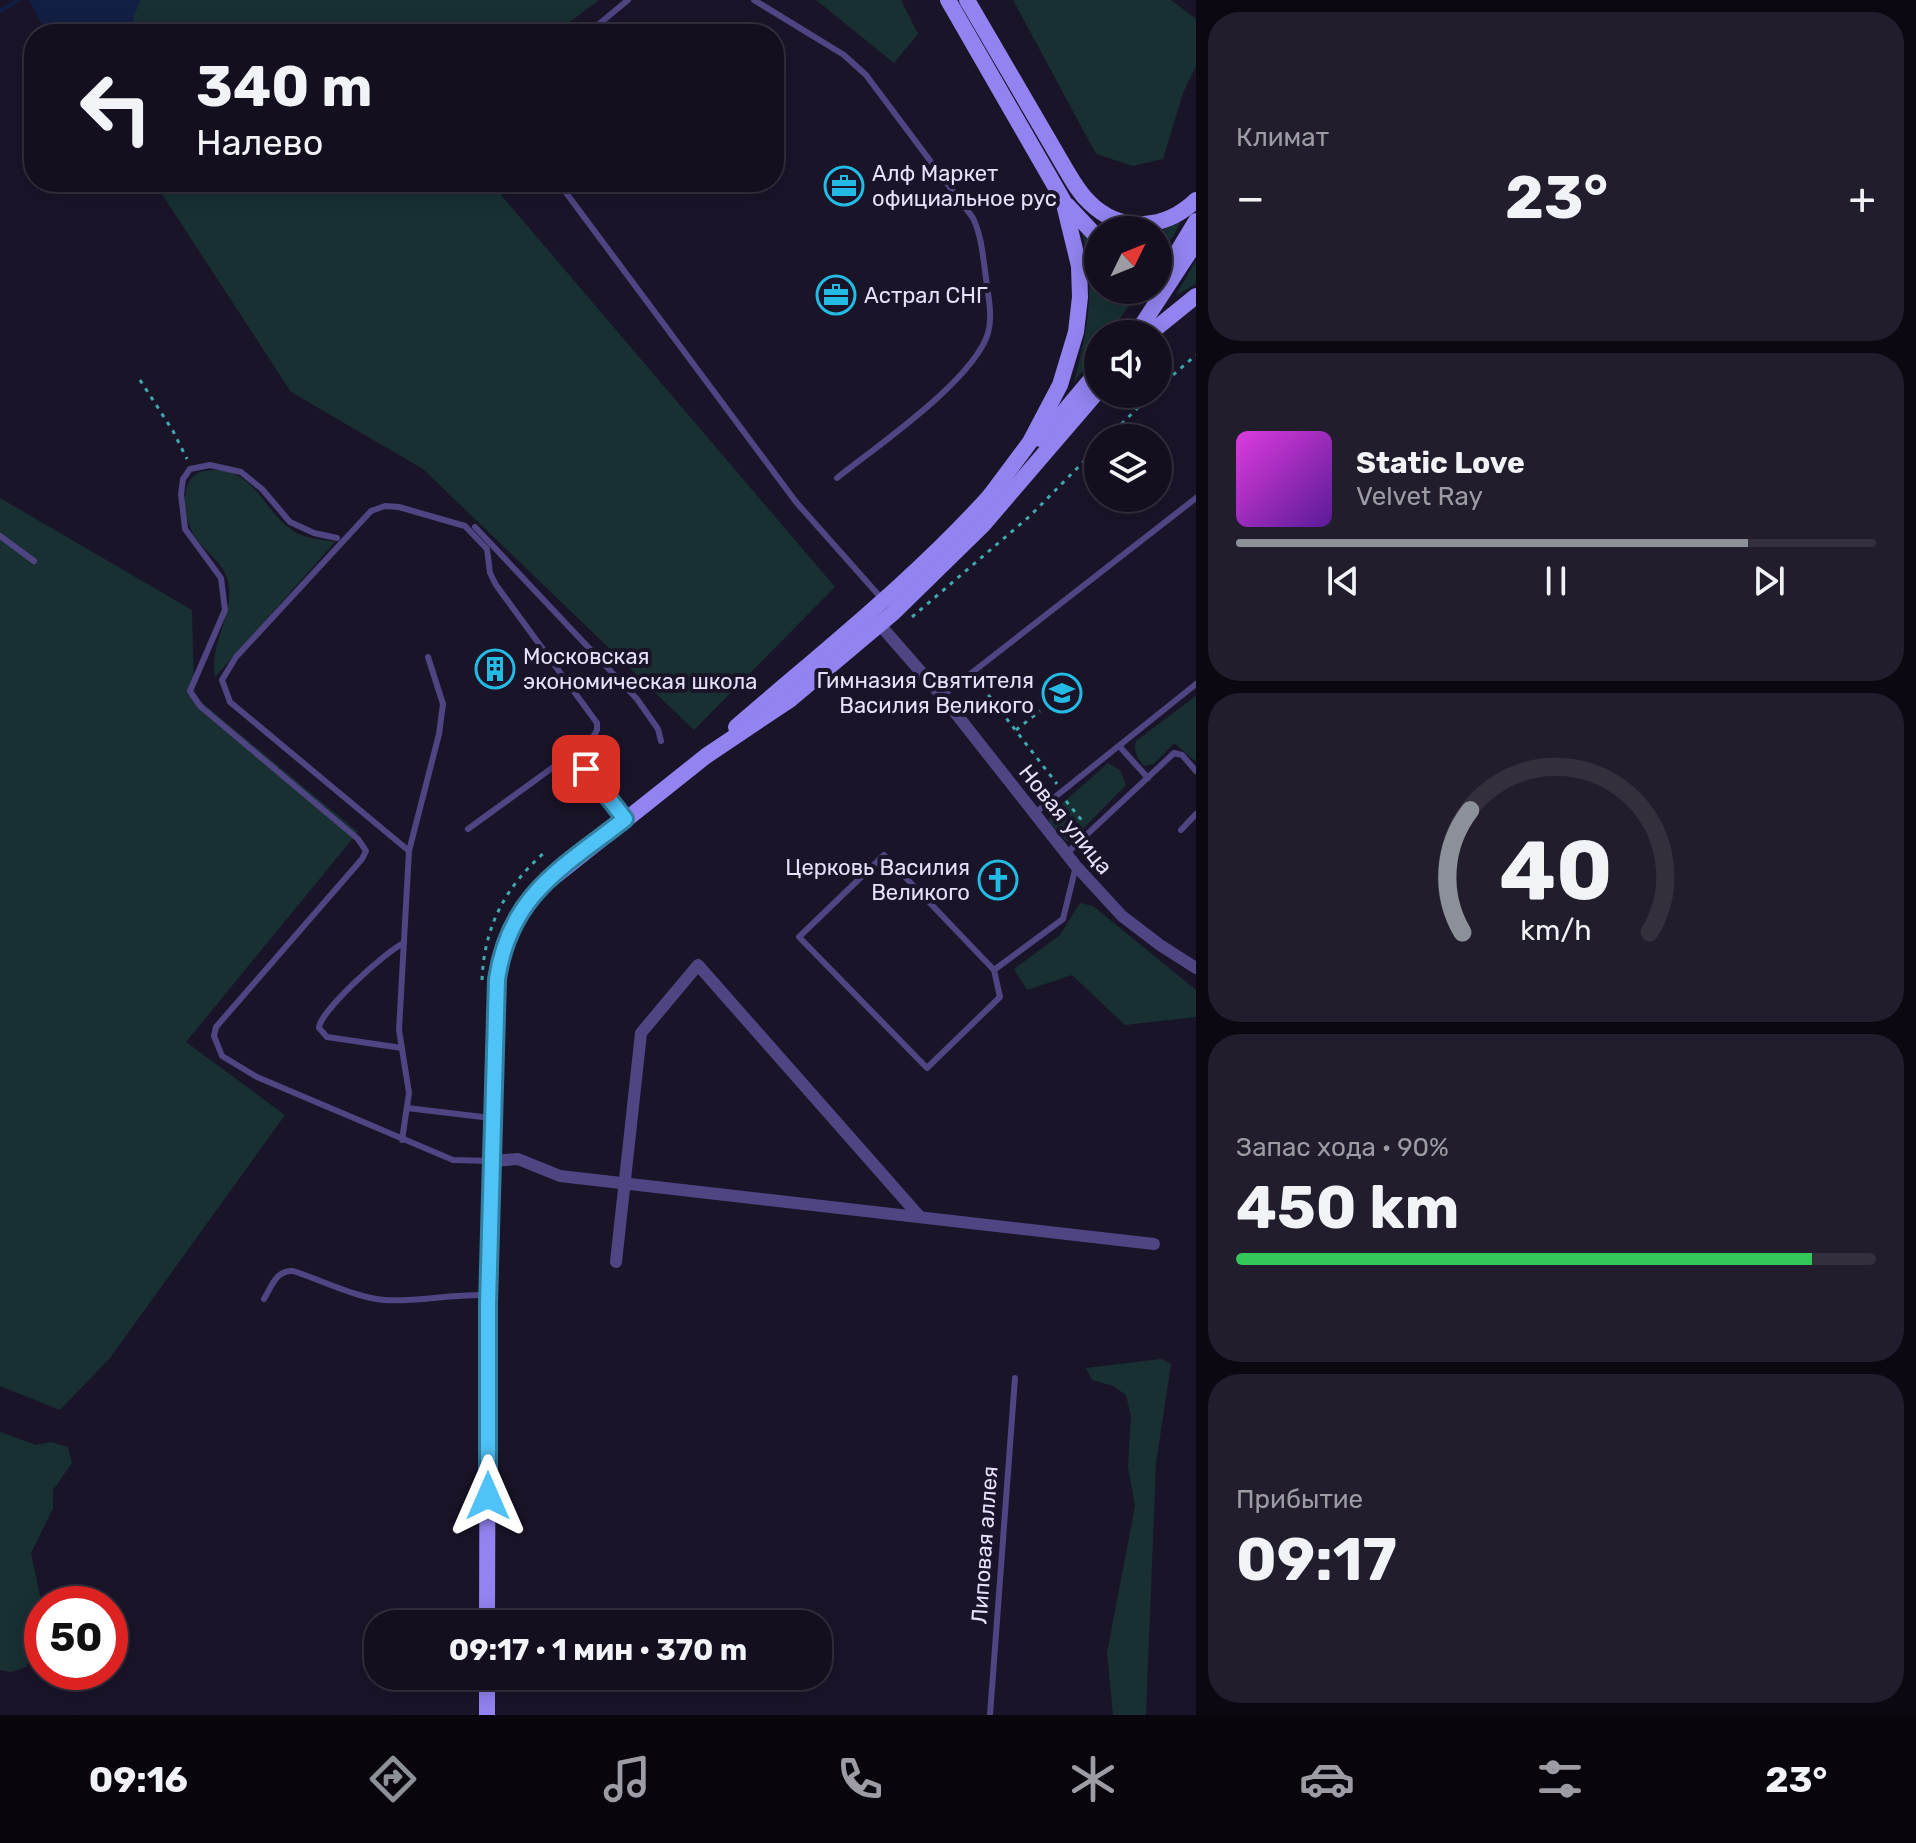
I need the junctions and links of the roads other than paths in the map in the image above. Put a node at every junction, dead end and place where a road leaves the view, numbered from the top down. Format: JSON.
{"nodes":[{"id":1,"x":628,"y":0,"type":"edge"},
{"id":2,"x":754,"y":0,"type":"edge"},
{"id":3,"x":948,"y":0,"type":"edge"},
{"id":4,"x":967,"y":0,"type":"edge"},
{"id":5,"x":599,"y":24,"type":"edge"},
{"id":6,"x":565,"y":192,"type":"edge"},
{"id":7,"x":1063,"y":200,"type":"junction"},
{"id":8,"x":1196,"y":200,"type":"edge"},
{"id":9,"x":1196,"y":221,"type":"edge"},
{"id":10,"x":1084,"y":223,"type":"edge"},
{"id":11,"x":1194,"y":246,"type":"edge"},
{"id":12,"x":1172,"y":256,"type":"edge"},
{"id":13,"x":1172,"y":261,"type":"edge"},
{"id":14,"x":1196,"y":296,"type":"edge"},
{"id":15,"x":1145,"y":320,"type":"edge"},
{"id":16,"x":1166,"y":320,"type":"edge"},
{"id":17,"x":1084,"y":387,"type":"edge"},
{"id":18,"x":1084,"y":407,"type":"edge"},
{"id":19,"x":837,"y":478,"type":"dead end"},
{"id":20,"x":989,"y":497,"type":"junction"},
{"id":21,"x":1196,"y":498,"type":"edge"},
{"id":22,"x":475,"y":527,"type":"dead end"},
{"id":23,"x":0,"y":536,"type":"edge"},
{"id":24,"x":337,"y":538,"type":"dead end"},
{"id":25,"x":34,"y":561,"type":"dead end"},
{"id":26,"x":883,"y":600,"type":"junction"},
{"id":27,"x":880,"y":624,"type":"junction"},
{"id":28,"x":428,"y":657,"type":"dead end"},
{"id":29,"x":1196,"y":684,"type":"edge"},
{"id":30,"x":942,"y":696,"type":"junction"},
{"id":31,"x":661,"y":741,"type":"dead end"},
{"id":32,"x":1120,"y":747,"type":"junction"},
{"id":33,"x":573,"y":753,"type":"junction"},
{"id":34,"x":1196,"y":771,"type":"edge"},
{"id":35,"x":1148,"y":778,"type":"junction"},
{"id":36,"x":1035,"y":813,"type":"junction"},
{"id":37,"x":1196,"y":814,"type":"edge"},
{"id":38,"x":625,"y":819,"type":"junction"},
{"id":39,"x":468,"y":829,"type":"dead end"},
{"id":40,"x":1181,"y":830,"type":"dead end"},
{"id":41,"x":409,"y":851,"type":"junction"},
{"id":42,"x":1066,"y":854,"type":"junction"},
{"id":43,"x":1076,"y":866,"type":"junction"},
{"id":44,"x":404,"y":943,"type":"junction"},
{"id":45,"x":1196,"y":968,"type":"edge"},
{"id":46,"x":994,"y":970,"type":"junction"},
{"id":47,"x":402,"y":1048,"type":"junction"},
{"id":48,"x":407,"y":1108,"type":"junction"},
{"id":49,"x":493,"y":1118,"type":"junction"},
{"id":50,"x":402,"y":1140,"type":"junction"},
{"id":51,"x":493,"y":1161,"type":"junction"},
{"id":52,"x":624,"y":1183,"type":"junction"},
{"id":53,"x":920,"y":1217,"type":"junction"},
{"id":54,"x":1154,"y":1244,"type":"dead end"},
{"id":55,"x":616,"y":1262,"type":"dead end"},
{"id":56,"x":488,"y":1295,"type":"junction"},
{"id":57,"x":264,"y":1299,"type":"dead end"},
{"id":58,"x":1015,"y":1378,"type":"dead end"},
{"id":59,"x":487,"y":1610,"type":"edge"},
{"id":60,"x":487,"y":1690,"type":"edge"},
{"id":61,"x":487,"y":1715,"type":"edge"},
{"id":62,"x":990,"y":1715,"type":"edge"}],
"edges":[{"from":1,"to":5,"type":"lane"},
{"from":2,"to":19,"type":"lane"},
{"from":3,"to":7,"type":"main road"},
{"from":4,"to":8,"type":"main road"},
{"from":6,"to":26,"type":"lane"},
{"from":7,"to":10,"type":"main road"},
{"from":7,"to":20,"type":"main road"},
{"from":9,"to":12,"type":"main road"},
{"from":11,"to":13,"type":"main road"},
{"from":11,"to":15,"type":"main road"},
{"from":14,"to":16,"type":"main road"},
{"from":17,"to":20,"type":"main road"},
{"from":18,"to":27,"type":"main road"},
{"from":20,"to":26,"type":"main road"},
{"from":21,"to":30,"type":"lane"},
{"from":22,"to":31,"type":"lane"},
{"from":23,"to":25,"type":"lane"},
{"from":24,"to":50,"type":"lane"},
{"from":26,"to":27,"type":"main road"},
{"from":27,"to":30,"type":"street","name":"Новая улица"},
{"from":27,"to":38,"type":"main road"},
{"from":28,"to":41,"type":"lane"},
{"from":29,"to":32,"type":"lane"},
{"from":30,"to":36,"type":"street","name":"Новая улица"},
{"from":32,"to":35,"type":"lane"},
{"from":32,"to":36,"type":"lane"},
{"from":33,"to":38,"type":"lane"},
{"from":33,"to":39,"type":"lane"},
{"from":33,"to":41,"type":"lane"},
{"from":34,"to":35,"type":"lane"},
{"from":35,"to":42,"type":"lane"},
{"from":36,"to":42,"type":"street","name":"Новая улица"},
{"from":37,"to":40,"type":"lane"},
{"from":38,"to":49,"type":"main road"},
{"from":41,"to":44,"type":"lane"},
{"from":42,"to":43,"type":"street","name":"Новая улица"},
{"from":43,"to":45,"type":"street","name":"Новая улица"},
{"from":43,"to":46,"type":"lane"},
{"from":44,"to":47,"type":"lane"},
{"from":44,"to":47,"type":"lane"},
{"from":46,"to":46,"type":"lane"},
{"from":47,"to":48,"type":"lane"},
{"from":48,"to":49,"type":"lane"},
{"from":48,"to":50,"type":"lane"},
{"from":49,"to":51,"type":"main road"},
{"from":50,"to":51,"type":"lane"},
{"from":51,"to":52,"type":"street"},
{"from":51,"to":56,"type":"main road"},
{"from":52,"to":53,"type":"street"},
{"from":52,"to":53,"type":"street"},
{"from":52,"to":55,"type":"street"},
{"from":53,"to":54,"type":"street"},
{"from":56,"to":57,"type":"lane"},
{"from":56,"to":59,"type":"main road"},
{"from":58,"to":62,"type":"lane","name":"Липовая аллея"},
{"from":60,"to":61,"type":"main road"}]}
